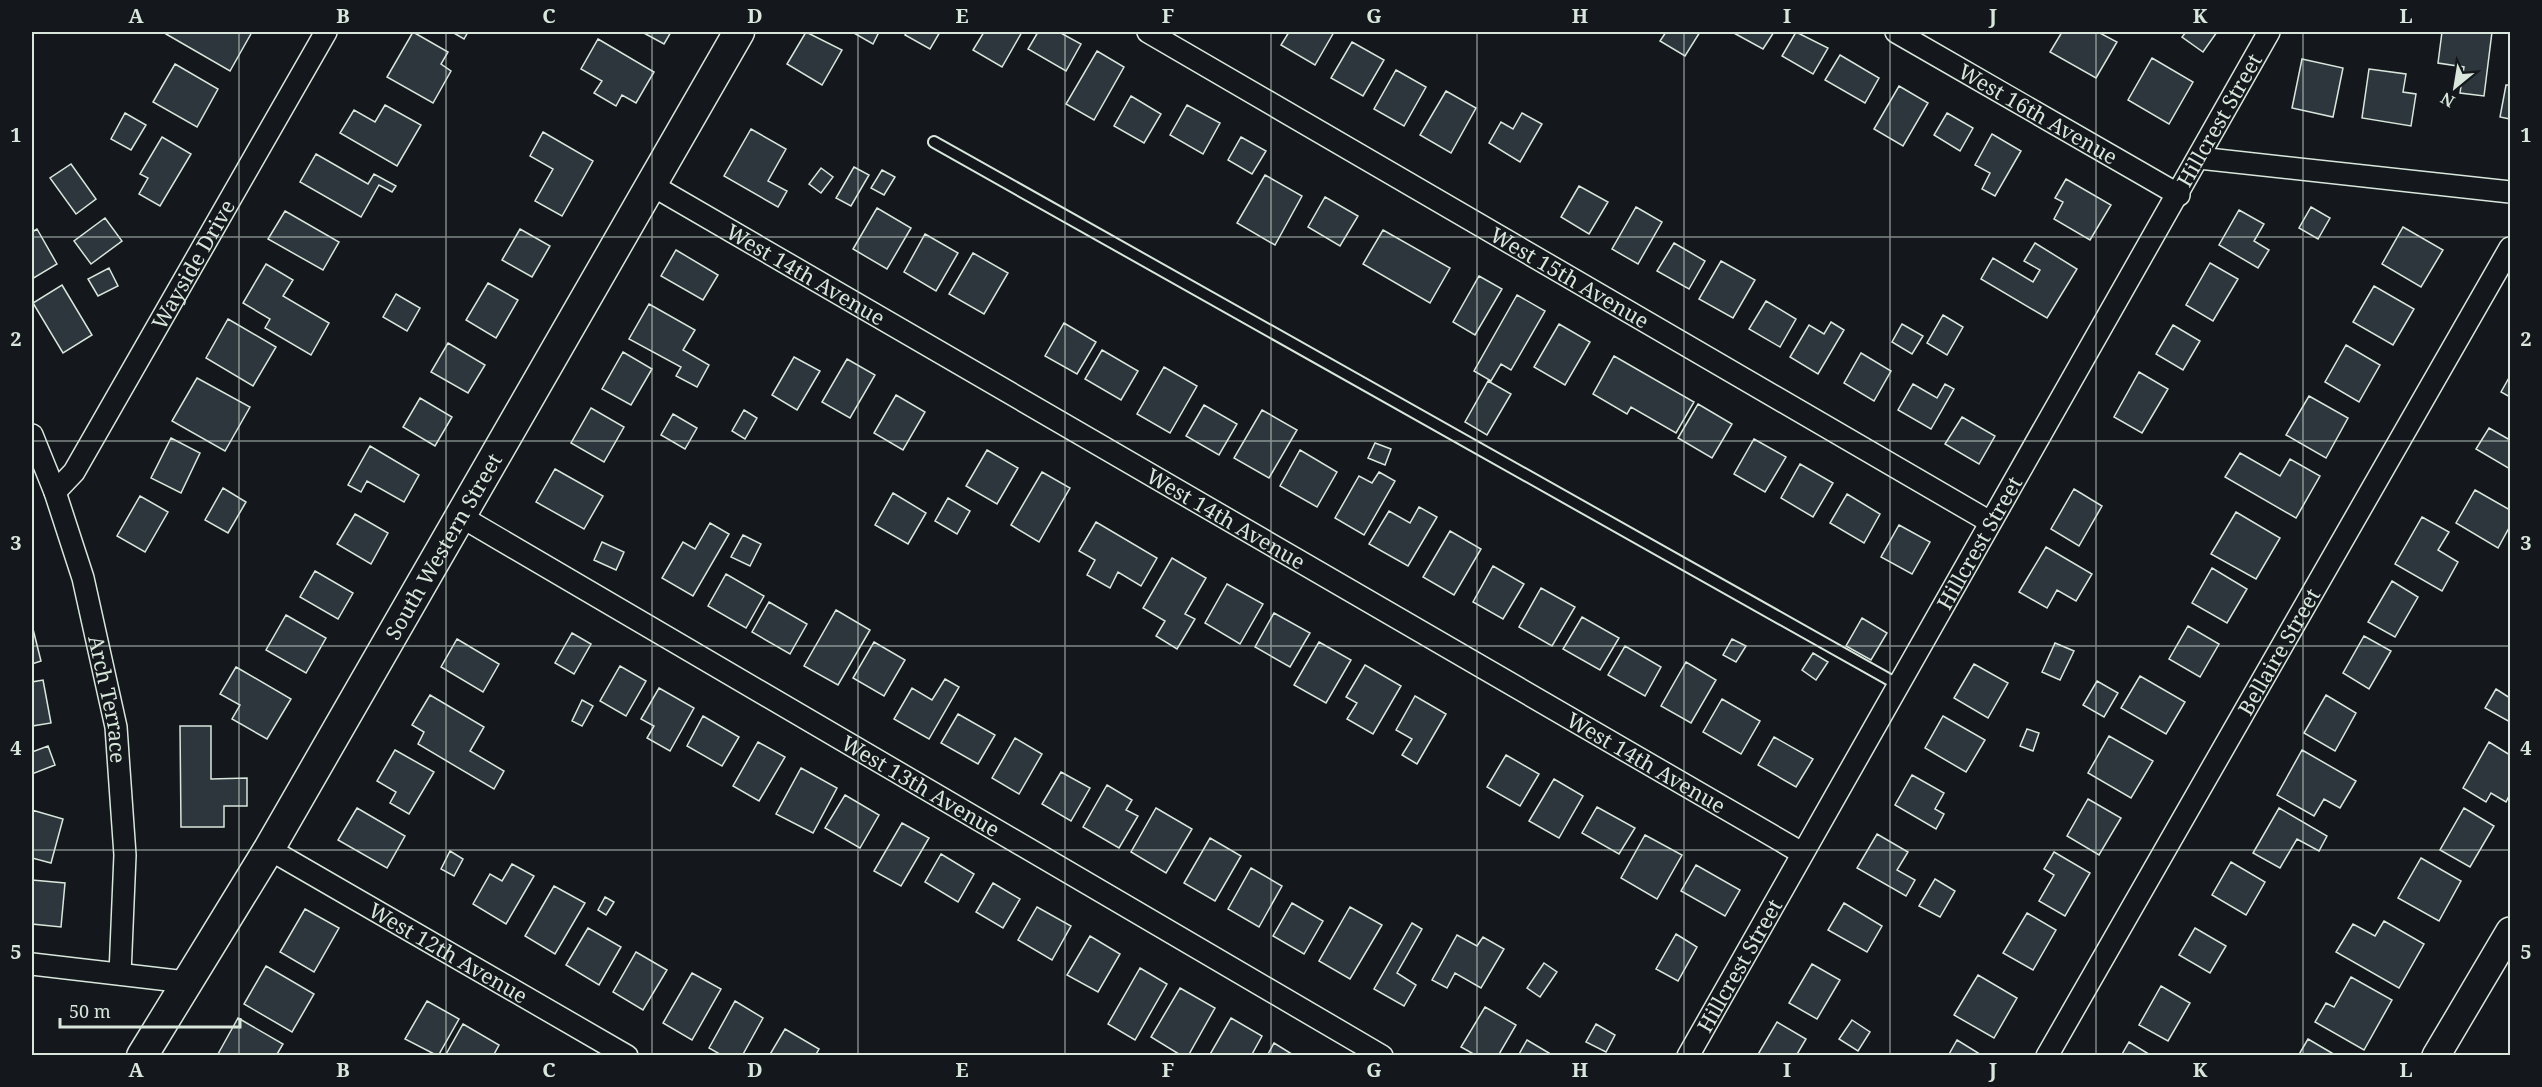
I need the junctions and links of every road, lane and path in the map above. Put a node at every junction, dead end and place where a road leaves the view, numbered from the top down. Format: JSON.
{"nodes":[{"id":1,"x":326,"y":32,"type":"edge"},
{"id":2,"x":739,"y":32,"type":"edge"},
{"id":3,"x":1148,"y":32,"type":"edge"},
{"id":4,"x":1896,"y":32,"type":"edge"},
{"id":5,"x":2269,"y":32,"type":"edge"},
{"id":6,"x":934,"y":142,"type":"dead end"},
{"id":7,"x":2199,"y":158,"type":"junction"},
{"id":8,"x":650,"y":184,"type":"junction"},
{"id":9,"x":2511,"y":192,"type":"edge"},
{"id":10,"x":2179,"y":195,"type":"junction"},
{"id":11,"x":2511,"y":248,"type":"edge"},
{"id":12,"x":32,"y":435,"type":"edge"},
{"id":13,"x":55,"y":492,"type":"junction"},
{"id":14,"x":460,"y":516,"type":"junction"},
{"id":15,"x":1990,"y":522,"type":"junction"},
{"id":16,"x":1898,"y":684,"type":"junction"},
{"id":17,"x":269,"y":849,"type":"junction"},
{"id":18,"x":1802,"y":853,"type":"junction"},
{"id":19,"x":2511,"y":931,"type":"edge"},
{"id":20,"x":32,"y":964,"type":"edge"},
{"id":21,"x":120,"y":974,"type":"junction"},
{"id":22,"x":186,"y":981,"type":"junction"},
{"id":23,"x":142,"y":1056,"type":"edge"},
{"id":24,"x":627,"y":1056,"type":"edge"},
{"id":25,"x":1382,"y":1056,"type":"edge"},
{"id":26,"x":1688,"y":1056,"type":"edge"},
{"id":27,"x":2048,"y":1056,"type":"edge"},
{"id":28,"x":2436,"y":1056,"type":"edge"}],
"edges":[{"from":1,"to":13,"type":"street","name":"Wayside Drive"},
{"from":2,"to":8,"type":"main road","name":"South Western Street"},
{"from":3,"to":15,"type":"street","name":"West 15th Avenue"},
{"from":4,"to":10,"type":"street","name":"West 16th Avenue"},
{"from":5,"to":7,"type":"street","name":"Hillcrest Street"},
{"from":6,"to":16,"type":"lane"},
{"from":7,"to":9,"type":"street"},
{"from":7,"to":10,"type":"street","name":"Hillcrest Street"},
{"from":8,"to":14,"type":"main road","name":"South Western Street"},
{"from":8,"to":18,"type":"street","name":"West 14th Avenue"},
{"from":10,"to":15,"type":"street","name":"Hillcrest Street"},
{"from":11,"to":27,"type":"street","name":"Bellaire Street"},
{"from":12,"to":13,"type":"street","name":"Arch Terrace"},
{"from":13,"to":21,"type":"street","name":"Arch Terrace"},
{"from":14,"to":17,"type":"main road","name":"South Western Street"},
{"from":14,"to":25,"type":"street","name":"West 13th Avenue"},
{"from":15,"to":16,"type":"street","name":"Hillcrest Street"},
{"from":16,"to":18,"type":"street","name":"Hillcrest Street"},
{"from":17,"to":22,"type":"main road","name":"South Western Street"},
{"from":17,"to":24,"type":"street","name":"West 12th Avenue"},
{"from":18,"to":26,"type":"street","name":"Hillcrest Street"},
{"from":19,"to":28,"type":"street"},
{"from":20,"to":21,"type":"street"},
{"from":21,"to":22,"type":"street"},
{"from":22,"to":23,"type":"main road","name":"South Western Street"}]}
